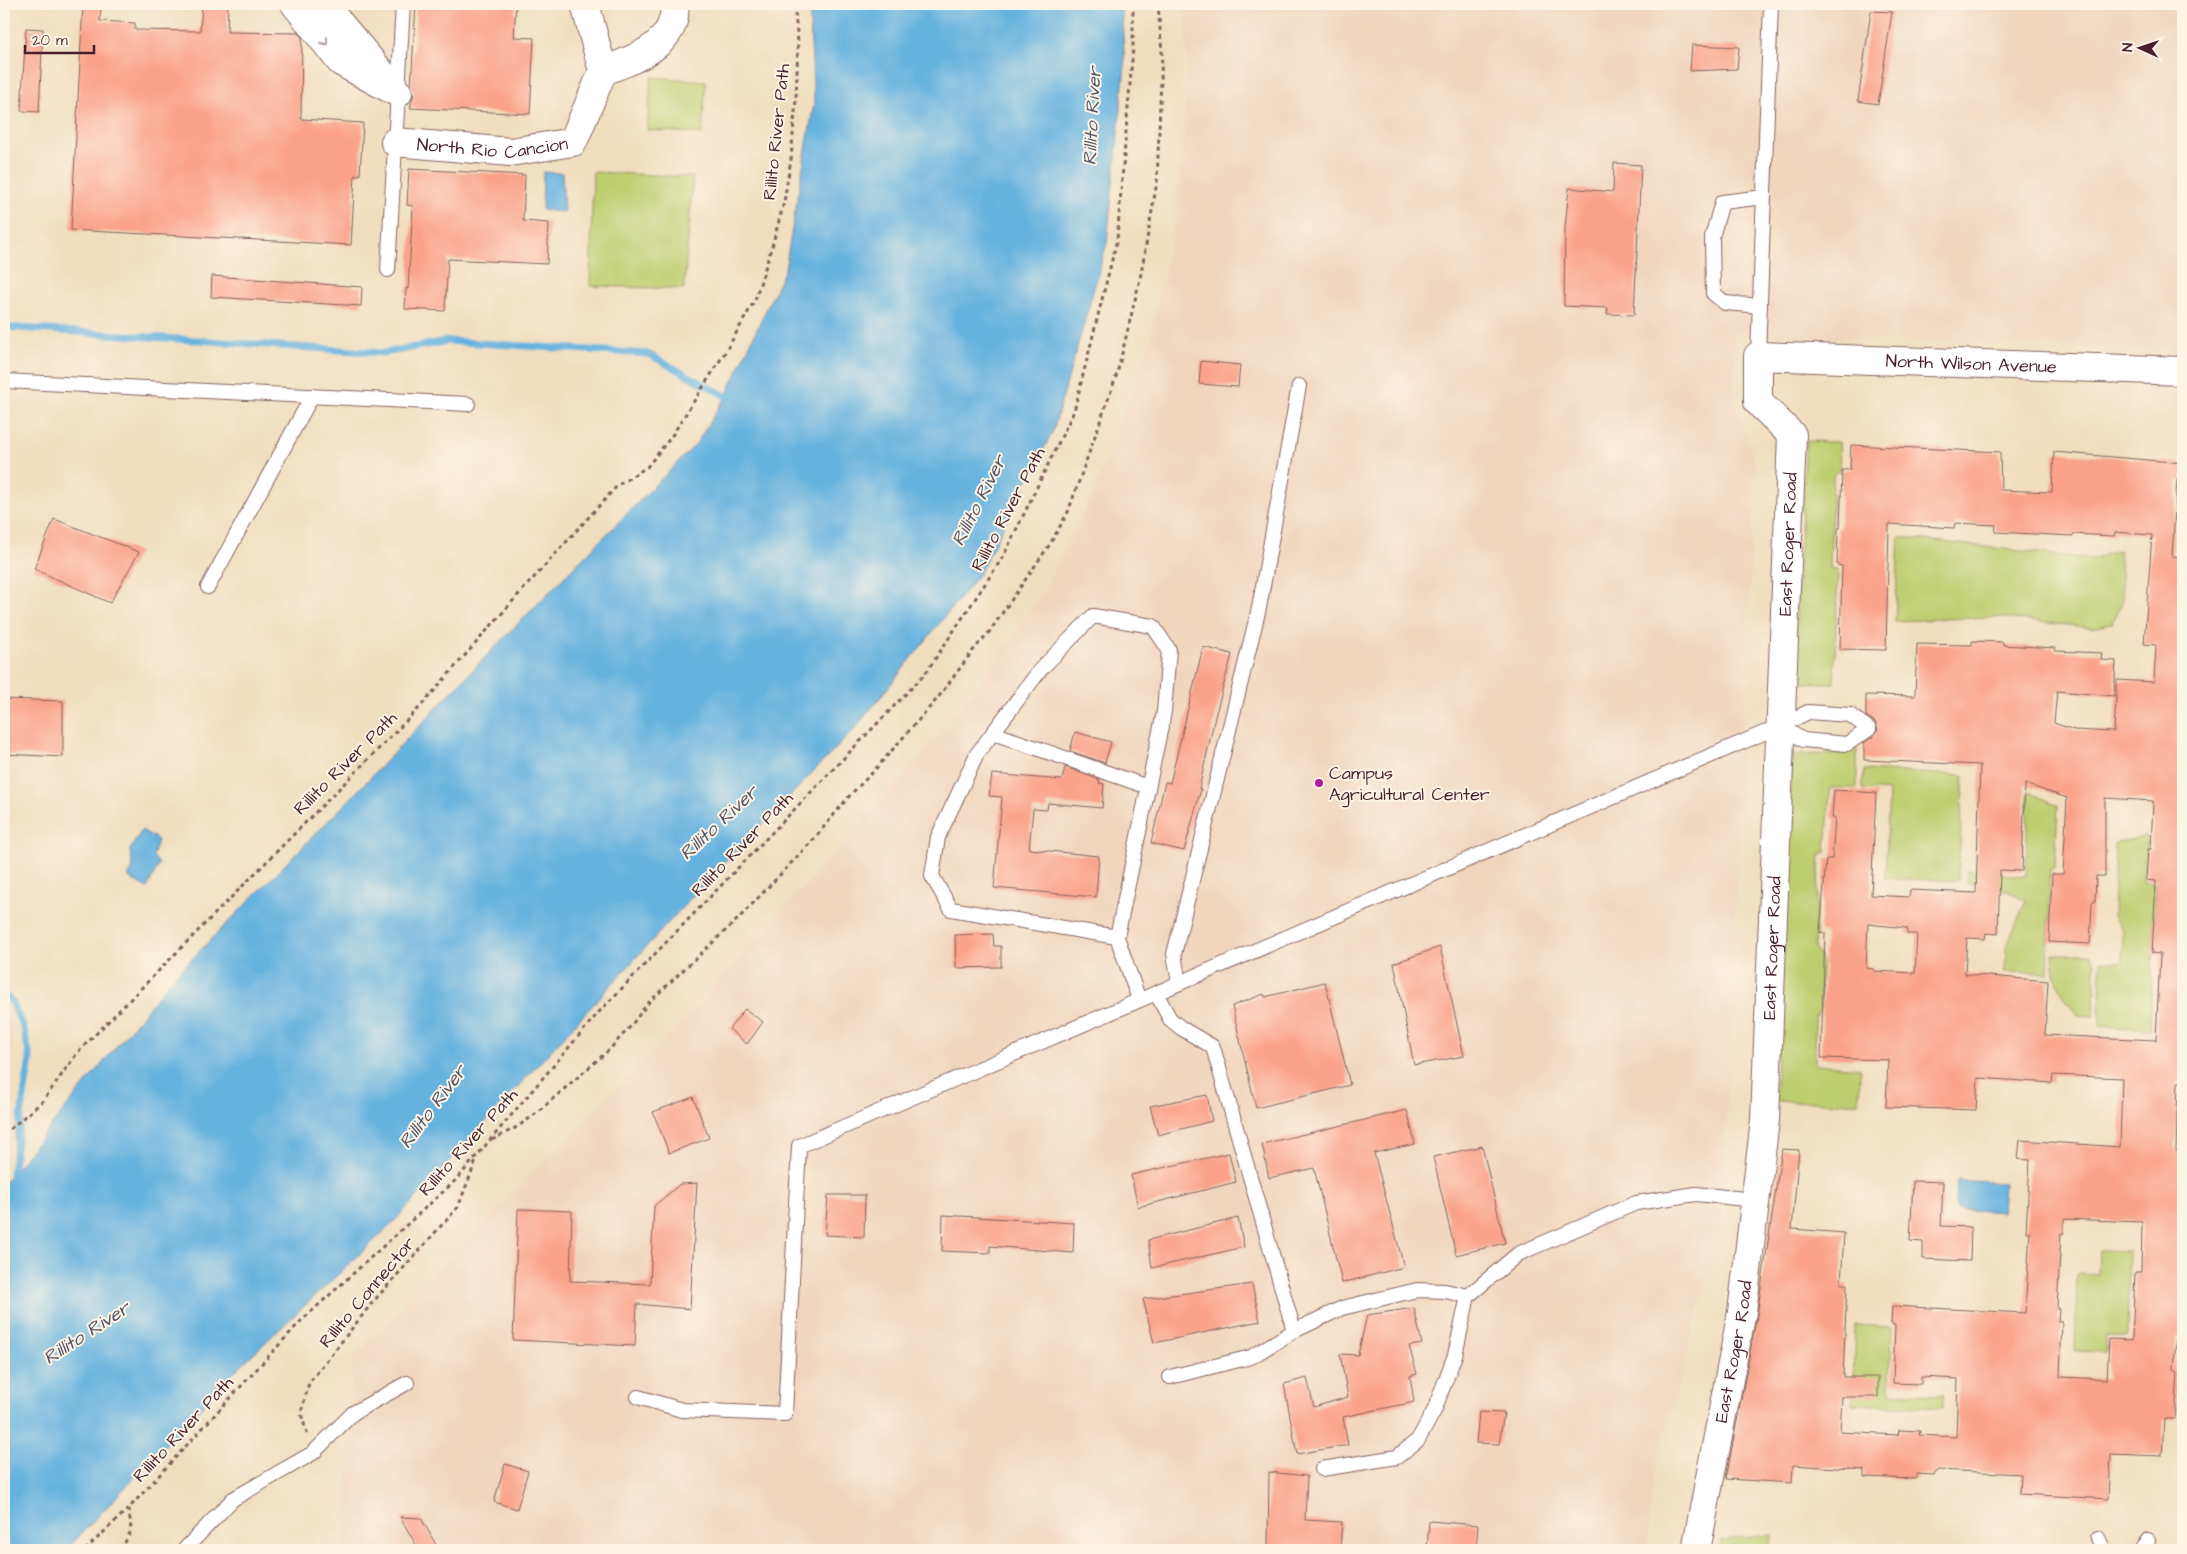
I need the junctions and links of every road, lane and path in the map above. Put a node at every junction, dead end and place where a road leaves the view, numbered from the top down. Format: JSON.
{"nodes":[{"id":1,"x":295,"y":4,"type":"edge"},
{"id":2,"x":322,"y":4,"type":"edge"},
{"id":3,"x":403,"y":4,"type":"edge"},
{"id":4,"x":587,"y":4,"type":"edge"},
{"id":5,"x":674,"y":4,"type":"edge"},
{"id":6,"x":794,"y":4,"type":"edge"},
{"id":7,"x":1133,"y":4,"type":"edge"},
{"id":8,"x":1158,"y":4,"type":"edge"},
{"id":9,"x":1772,"y":4,"type":"edge"},
{"id":10,"x":603,"y":71,"type":"junction"},
{"id":11,"x":398,"y":93,"type":"junction"},
{"id":12,"x":395,"y":142,"type":"junction"},
{"id":13,"x":1764,"y":197,"type":"junction"},
{"id":14,"x":388,"y":270,"type":"dead end"},
{"id":15,"x":1760,"y":306,"type":"junction"},
{"id":16,"x":1758,"y":356,"type":"junction"},
{"id":17,"x":2183,"y":371,"type":"edge"},
{"id":18,"x":4,"y":381,"type":"edge"},
{"id":19,"x":1299,"y":386,"type":"dead end"},
{"id":20,"x":312,"y":396,"type":"junction"},
{"id":21,"x":468,"y":404,"type":"dead end"},
{"id":22,"x":208,"y":587,"type":"dead end"},
{"id":23,"x":1780,"y":726,"type":"junction"},
{"id":24,"x":993,"y":733,"type":"junction"},
{"id":25,"x":1148,"y":787,"type":"junction"},
{"id":26,"x":1117,"y":936,"type":"junction"},
{"id":27,"x":1180,"y":983,"type":"junction"},
{"id":28,"x":1156,"y":993,"type":"junction"},
{"id":29,"x":1139,"y":1000,"type":"junction"},
{"id":30,"x":4,"y":1134,"type":"edge"},
{"id":31,"x":490,"y":1140,"type":"junction"},
{"id":32,"x":478,"y":1155,"type":"junction"},
{"id":33,"x":1755,"y":1200,"type":"junction"},
{"id":34,"x":1468,"y":1296,"type":"junction"},
{"id":35,"x":1294,"y":1331,"type":"junction"},
{"id":36,"x":1170,"y":1377,"type":"dead end"},
{"id":37,"x":408,"y":1383,"type":"dead end"},
{"id":38,"x":638,"y":1397,"type":"dead end"},
{"id":39,"x":313,"y":1453,"type":"junction"},
{"id":40,"x":1322,"y":1469,"type":"dead end"},
{"id":41,"x":129,"y":1508,"type":"junction"},
{"id":42,"x":2098,"y":1538,"type":"dead end"},
{"id":43,"x":85,"y":1550,"type":"edge"},
{"id":44,"x":122,"y":1550,"type":"edge"},
{"id":45,"x":184,"y":1550,"type":"edge"},
{"id":46,"x":1696,"y":1550,"type":"edge"},
{"id":47,"x":2104,"y":1550,"type":"edge"}],
"edges":[{"from":1,"to":11,"type":"street","one_way":true},
{"from":2,"to":11,"type":"street"},
{"from":3,"to":11,"type":"lane"},
{"from":4,"to":10,"type":"street"},
{"from":5,"to":10,"type":"street"},
{"from":6,"to":30,"type":"path","name":"Rillito River Path"},
{"from":7,"to":31,"type":"path","name":"Rillito River Path"},
{"from":8,"to":31,"type":"path"},
{"from":9,"to":13,"type":"lane"},
{"from":10,"to":12,"type":"street","name":"North Rio Cancion"},
{"from":11,"to":12,"type":"lane"},
{"from":12,"to":14,"type":"lane"},
{"from":13,"to":15,"type":"lane"},
{"from":13,"to":15,"type":"lane"},
{"from":15,"to":16,"type":"lane"},
{"from":16,"to":17,"type":"street","name":"North Wilson Avenue"},
{"from":16,"to":23,"type":"street","name":"East Roger Road"},
{"from":18,"to":20,"type":"lane"},
{"from":19,"to":27,"type":"lane"},
{"from":20,"to":21,"type":"lane"},
{"from":20,"to":22,"type":"lane"},
{"from":23,"to":23,"type":"lane"},
{"from":23,"to":27,"type":"lane"},
{"from":23,"to":33,"type":"street","name":"East Roger Road"},
{"from":24,"to":25,"type":"lane"},
{"from":24,"to":25,"type":"lane"},
{"from":24,"to":26,"type":"lane"},
{"from":25,"to":26,"type":"lane"},
{"from":26,"to":29,"type":"lane"},
{"from":27,"to":28,"type":"lane"},
{"from":28,"to":29,"type":"lane"},
{"from":28,"to":35,"type":"lane"},
{"from":29,"to":38,"type":"lane"},
{"from":31,"to":32,"type":"path","name":"Rillito River Path"},
{"from":32,"to":39,"type":"path","name":"Rillito Connector"},
{"from":32,"to":41,"type":"path","name":"Rillito River Path"},
{"from":33,"to":34,"type":"lane"},
{"from":33,"to":46,"type":"street","name":"East Roger Road"},
{"from":34,"to":35,"type":"lane"},
{"from":34,"to":40,"type":"lane"},
{"from":35,"to":36,"type":"lane"},
{"from":37,"to":39,"type":"lane"},
{"from":39,"to":45,"type":"lane"},
{"from":41,"to":43,"type":"path","name":"Rillito River Path"},
{"from":41,"to":44,"type":"path"},
{"from":42,"to":47,"type":"lane"}]}
